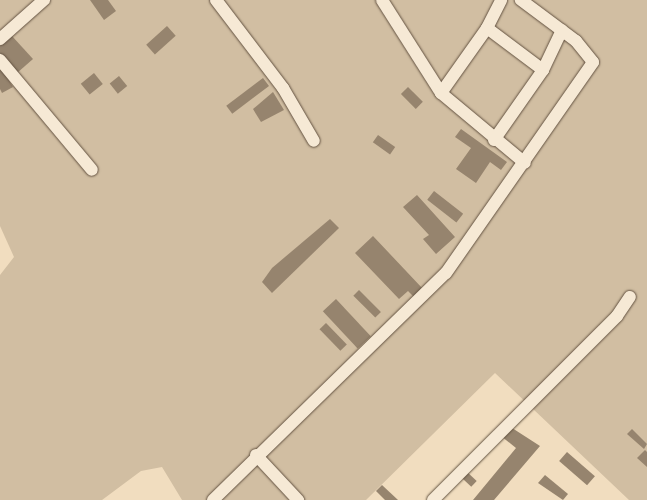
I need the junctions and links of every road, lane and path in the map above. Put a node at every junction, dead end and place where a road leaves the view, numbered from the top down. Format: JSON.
{"nodes":[{"id":1,"x":44,"y":0,"type":"edge"},
{"id":2,"x":216,"y":0,"type":"edge"},
{"id":3,"x":382,"y":0,"type":"edge"},
{"id":4,"x":501,"y":0,"type":"edge"},
{"id":5,"x":521,"y":0,"type":"edge"},
{"id":6,"x":487,"y":28,"type":"junction"},
{"id":7,"x":562,"y":30,"type":"junction"},
{"id":8,"x":0,"y":38,"type":"edge"},
{"id":9,"x":0,"y":60,"type":"edge"},
{"id":10,"x":543,"y":70,"type":"junction"},
{"id":11,"x":441,"y":92,"type":"junction"},
{"id":12,"x":494,"y":140,"type":"junction"},
{"id":13,"x":314,"y":141,"type":"dead end"},
{"id":14,"x":525,"y":163,"type":"junction"},
{"id":15,"x":92,"y":170,"type":"dead end"},
{"id":16,"x":630,"y":298,"type":"dead end"},
{"id":17,"x":256,"y":455,"type":"junction"},
{"id":18,"x":213,"y":500,"type":"edge"},
{"id":19,"x":298,"y":500,"type":"edge"},
{"id":20,"x":433,"y":500,"type":"edge"}],
"edges":[{"from":1,"to":8,"type":"street"},
{"from":2,"to":13,"type":"street"},
{"from":3,"to":11,"type":"street"},
{"from":4,"to":6,"type":"street"},
{"from":5,"to":7,"type":"street"},
{"from":6,"to":10,"type":"street"},
{"from":6,"to":11,"type":"street"},
{"from":7,"to":10,"type":"street"},
{"from":7,"to":14,"type":"street"},
{"from":9,"to":15,"type":"street"},
{"from":10,"to":12,"type":"street"},
{"from":11,"to":12,"type":"street"},
{"from":12,"to":14,"type":"street"},
{"from":14,"to":17,"type":"street"},
{"from":16,"to":20,"type":"street"},
{"from":17,"to":18,"type":"street"},
{"from":17,"to":19,"type":"street"}]}
